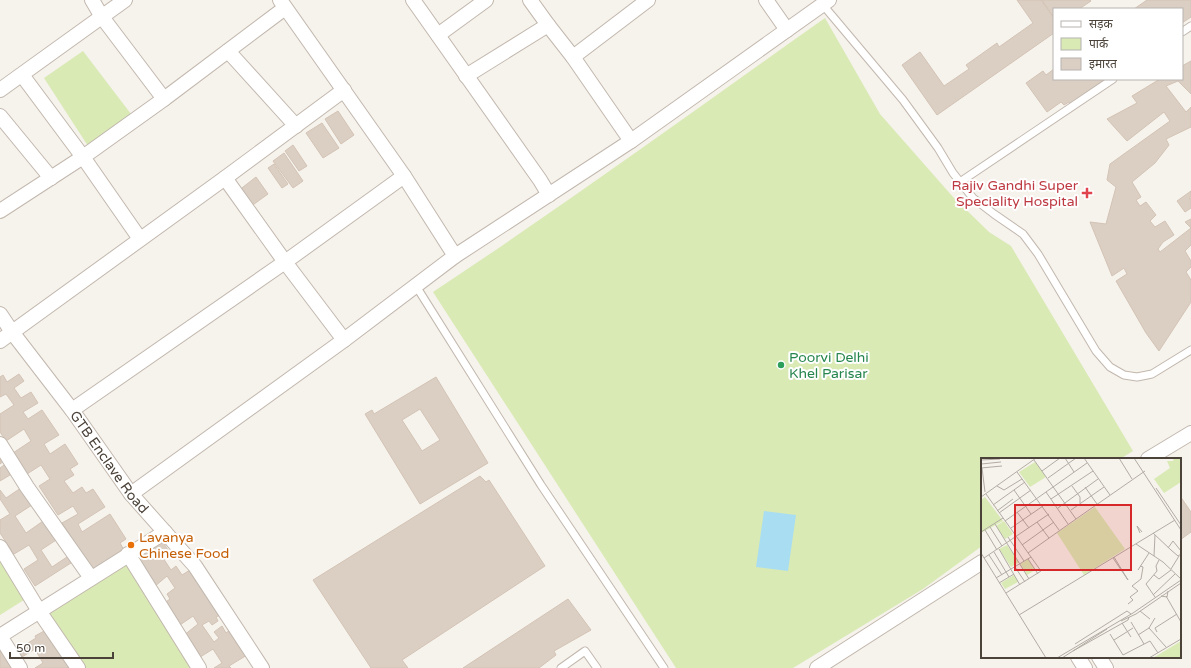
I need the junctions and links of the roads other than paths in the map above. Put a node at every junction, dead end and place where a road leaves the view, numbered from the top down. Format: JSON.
{"nodes":[{"id":1,"x":92,"y":0,"type":"edge"},
{"id":2,"x":125,"y":0,"type":"edge"},
{"id":3,"x":413,"y":0,"type":"edge"},
{"id":4,"x":486,"y":0,"type":"edge"},
{"id":5,"x":530,"y":0,"type":"edge"},
{"id":6,"x":648,"y":0,"type":"edge"},
{"id":7,"x":766,"y":0,"type":"edge"},
{"id":8,"x":826,"y":2,"type":"edge"},
{"id":9,"x":283,"y":4,"type":"edge"},
{"id":10,"x":102,"y":16,"type":"junction"},
{"id":11,"x":548,"y":26,"type":"junction"},
{"id":12,"x":787,"y":30,"type":"junction"},
{"id":13,"x":438,"y":35,"type":"junction"},
{"id":14,"x":228,"y":51,"type":"junction"},
{"id":15,"x":573,"y":56,"type":"junction"},
{"id":16,"x":22,"y":75,"type":"junction"},
{"id":17,"x":466,"y":76,"type":"junction"},
{"id":18,"x":1112,"y":80,"type":"edge"},
{"id":19,"x":0,"y":90,"type":"edge"},
{"id":20,"x":344,"y":90,"type":"junction"},
{"id":21,"x":164,"y":99,"type":"junction"},
{"id":22,"x":0,"y":116,"type":"edge"},
{"id":23,"x":296,"y":126,"type":"junction"},
{"id":24,"x":631,"y":141,"type":"junction"},
{"id":25,"x":83,"y":157,"type":"junction"},
{"id":26,"x":404,"y":176,"type":"junction"},
{"id":27,"x":51,"y":178,"type":"junction"},
{"id":28,"x":225,"y":178,"type":"junction"},
{"id":29,"x":960,"y":182,"type":"junction"},
{"id":30,"x":549,"y":195,"type":"junction"},
{"id":31,"x":0,"y":211,"type":"edge"},
{"id":32,"x":140,"y":239,"type":"junction"},
{"id":33,"x":455,"y":256,"type":"junction"},
{"id":34,"x":285,"y":262,"type":"junction"},
{"id":35,"x":416,"y":286,"type":"junction"},
{"id":36,"x":0,"y":314,"type":"edge"},
{"id":37,"x":12,"y":332,"type":"junction"},
{"id":38,"x":344,"y":340,"type":"junction"},
{"id":39,"x":0,"y":341,"type":"edge"},
{"id":40,"x":1191,"y":350,"type":"edge"},
{"id":41,"x":72,"y":410,"type":"junction"},
{"id":42,"x":1191,"y":432,"type":"edge"},
{"id":43,"x":0,"y":444,"type":"edge"},
{"id":44,"x":1150,"y":458,"type":"edge"},
{"id":45,"x":131,"y":494,"type":"junction"},
{"id":46,"x":165,"y":532,"type":"junction"},
{"id":47,"x":0,"y":548,"type":"edge"},
{"id":48,"x":128,"y":554,"type":"junction"},
{"id":49,"x":981,"y":563,"type":"edge"},
{"id":50,"x":91,"y":578,"type":"junction"},
{"id":51,"x":39,"y":611,"type":"junction"},
{"id":52,"x":0,"y":636,"type":"edge"},
{"id":53,"x":1079,"y":658,"type":"edge"},
{"id":54,"x":1100,"y":658,"type":"edge"},
{"id":55,"x":20,"y":668,"type":"edge"},
{"id":56,"x":78,"y":668,"type":"edge"},
{"id":57,"x":199,"y":668,"type":"edge"},
{"id":58,"x":262,"y":668,"type":"edge"},
{"id":59,"x":562,"y":668,"type":"edge"},
{"id":60,"x":597,"y":668,"type":"edge"},
{"id":61,"x":664,"y":668,"type":"edge"},
{"id":62,"x":816,"y":668,"type":"edge"},
{"id":63,"x":1085,"y":668,"type":"edge"},
{"id":64,"x":1106,"y":668,"type":"edge"}],
"edges":[{"from":1,"to":10,"type":"street"},
{"from":2,"to":10,"type":"street"},
{"from":3,"to":13,"type":"street"},
{"from":4,"to":13,"type":"street"},
{"from":5,"to":11,"type":"street"},
{"from":6,"to":15,"type":"street"},
{"from":7,"to":12,"type":"street"},
{"from":8,"to":12,"type":"street"},
{"from":8,"to":29,"type":"lane"},
{"from":9,"to":14,"type":"street"},
{"from":9,"to":20,"type":"street"},
{"from":10,"to":16,"type":"street"},
{"from":10,"to":21,"type":"street"},
{"from":11,"to":15,"type":"street"},
{"from":11,"to":17,"type":"street"},
{"from":12,"to":24,"type":"street"},
{"from":13,"to":17,"type":"street"},
{"from":14,"to":21,"type":"street"},
{"from":14,"to":23,"type":"street"},
{"from":15,"to":24,"type":"street"},
{"from":16,"to":19,"type":"street"},
{"from":16,"to":25,"type":"street"},
{"from":17,"to":30,"type":"street"},
{"from":18,"to":29,"type":"lane"},
{"from":20,"to":23,"type":"street"},
{"from":20,"to":26,"type":"street"},
{"from":21,"to":25,"type":"street"},
{"from":22,"to":27,"type":"street"},
{"from":23,"to":28,"type":"street"},
{"from":24,"to":30,"type":"street"},
{"from":25,"to":27,"type":"street"},
{"from":25,"to":32,"type":"street"},
{"from":26,"to":33,"type":"street"},
{"from":26,"to":34,"type":"street"},
{"from":27,"to":31,"type":"street"},
{"from":28,"to":32,"type":"street"},
{"from":28,"to":34,"type":"street"},
{"from":29,"to":40,"type":"lane"},
{"from":30,"to":33,"type":"street"},
{"from":32,"to":37,"type":"street"},
{"from":33,"to":35,"type":"street"},
{"from":34,"to":38,"type":"street"},
{"from":34,"to":41,"type":"street"},
{"from":35,"to":38,"type":"street"},
{"from":35,"to":61,"type":"lane"},
{"from":36,"to":37,"type":"street","name":"GTB Enclave Road"},
{"from":37,"to":39,"type":"street"},
{"from":37,"to":41,"type":"street","name":"GTB Enclave Road"},
{"from":38,"to":45,"type":"street"},
{"from":41,"to":45,"type":"street","name":"GTB Enclave Road"},
{"from":42,"to":44,"type":"street"},
{"from":43,"to":50,"type":"street"},
{"from":45,"to":46,"type":"street","name":"GTB Enclave Road"},
{"from":46,"to":48,"type":"street"},
{"from":46,"to":58,"type":"street","name":"GTB Enclave Road"},
{"from":47,"to":51,"type":"street"},
{"from":48,"to":50,"type":"street"},
{"from":48,"to":57,"type":"street"},
{"from":49,"to":62,"type":"street"},
{"from":50,"to":51,"type":"street"},
{"from":51,"to":52,"type":"street"},
{"from":51,"to":56,"type":"street"},
{"from":52,"to":55,"type":"street"},
{"from":53,"to":63,"type":"street"},
{"from":54,"to":64,"type":"street"},
{"from":59,"to":60,"type":"lane"}]}
